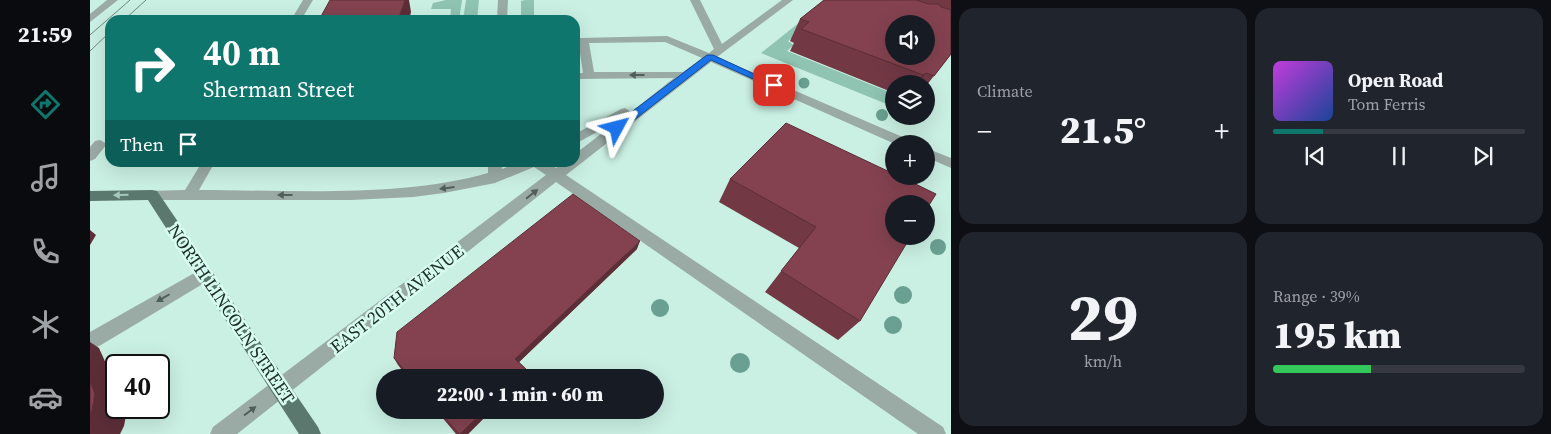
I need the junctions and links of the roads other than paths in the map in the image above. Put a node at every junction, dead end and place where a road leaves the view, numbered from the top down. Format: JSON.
{"nodes":[{"id":1,"x":113,"y":0,"type":"edge"},
{"id":2,"x":308,"y":0,"type":"edge"},
{"id":3,"x":503,"y":0,"type":"edge"},
{"id":4,"x":695,"y":0,"type":"edge"},
{"id":5,"x":788,"y":0,"type":"edge"},
{"id":6,"x":299,"y":15,"type":"edge"},
{"id":7,"x":502,"y":15,"type":"edge"},
{"id":8,"x":90,"y":19,"type":"edge"},
{"id":9,"x":720,"y":50,"type":"junction"},
{"id":10,"x":710,"y":57,"type":"junction"},
{"id":11,"x":686,"y":75,"type":"junction"},
{"id":12,"x":580,"y":76,"type":"edge"},
{"id":13,"x":589,"y":76,"type":"junction"},
{"id":14,"x":887,"y":135,"type":"edge"},
{"id":15,"x":580,"y":137,"type":"edge"},
{"id":16,"x":100,"y":144,"type":"dead end"},
{"id":17,"x":90,"y":156,"type":"edge"},
{"id":18,"x":935,"y":156,"type":"edge"},
{"id":19,"x":580,"y":157,"type":"edge"},
{"id":20,"x":951,"y":163,"type":"edge"},
{"id":21,"x":206,"y":167,"type":"edge"},
{"id":22,"x":496,"y":167,"type":"edge"},
{"id":23,"x":524,"y":167,"type":"edge"},
{"id":24,"x":543,"y":167,"type":"edge"},
{"id":25,"x":567,"y":167,"type":"edge"},
{"id":26,"x":556,"y":175,"type":"junction"},
{"id":27,"x":495,"y":178,"type":"junction"},
{"id":28,"x":152,"y":195,"type":"junction"},
{"id":29,"x":189,"y":195,"type":"junction"},
{"id":30,"x":90,"y":196,"type":"edge"},
{"id":31,"x":205,"y":274,"type":"junction"},
{"id":32,"x":95,"y":339,"type":"dead end"},
{"id":33,"x":281,"y":388,"type":"junction"},
{"id":34,"x":220,"y":434,"type":"edge"},
{"id":35,"x":311,"y":434,"type":"edge"},
{"id":36,"x":936,"y":434,"type":"edge"}],
"edges":[{"from":1,"to":8,"type":"street"},
{"from":2,"to":6,"type":"street"},
{"from":3,"to":7,"type":"street"},
{"from":4,"to":9,"type":"street"},
{"from":5,"to":9,"type":"street","name":"EAST 20TH AVENUE"},
{"from":9,"to":10,"type":"street","name":"EAST 20TH AVENUE"},
{"from":10,"to":11,"type":"street","name":"EAST 20TH AVENUE"},
{"from":10,"to":13,"type":"street"},
{"from":10,"to":14,"type":"street"},
{"from":11,"to":13,"type":"street","one_way":true},
{"from":11,"to":15,"type":"street","name":"EAST 20TH AVENUE"},
{"from":11,"to":19,"type":"street","name":"EAST 20TH AVENUE"},
{"from":12,"to":13,"type":"street"},
{"from":16,"to":17,"type":"street"},
{"from":18,"to":20,"type":"street"},
{"from":21,"to":29,"type":"street"},
{"from":22,"to":27,"type":"street"},
{"from":23,"to":27,"type":"street"},
{"from":24,"to":26,"type":"street"},
{"from":25,"to":26,"type":"street","name":"EAST 20TH AVENUE"},
{"from":33,"to":26,"type":"street","name":"EAST 20TH AVENUE","one_way":true},
{"from":26,"to":36,"type":"street"},
{"from":27,"to":29,"type":"street","one_way":true},
{"from":28,"to":29,"type":"street"},
{"from":28,"to":30,"type":"main road","one_way":true},
{"from":28,"to":31,"type":"main road","name":"NORTH LINCOLN STREET"},
{"from":31,"to":32,"type":"street","one_way":true},
{"from":31,"to":33,"type":"main road","name":"NORTH LINCOLN STREET"},
{"from":34,"to":33,"type":"street","name":"EAST 20TH AVENUE","one_way":true},
{"from":33,"to":35,"type":"main road","name":"NORTH LINCOLN STREET"}]}
